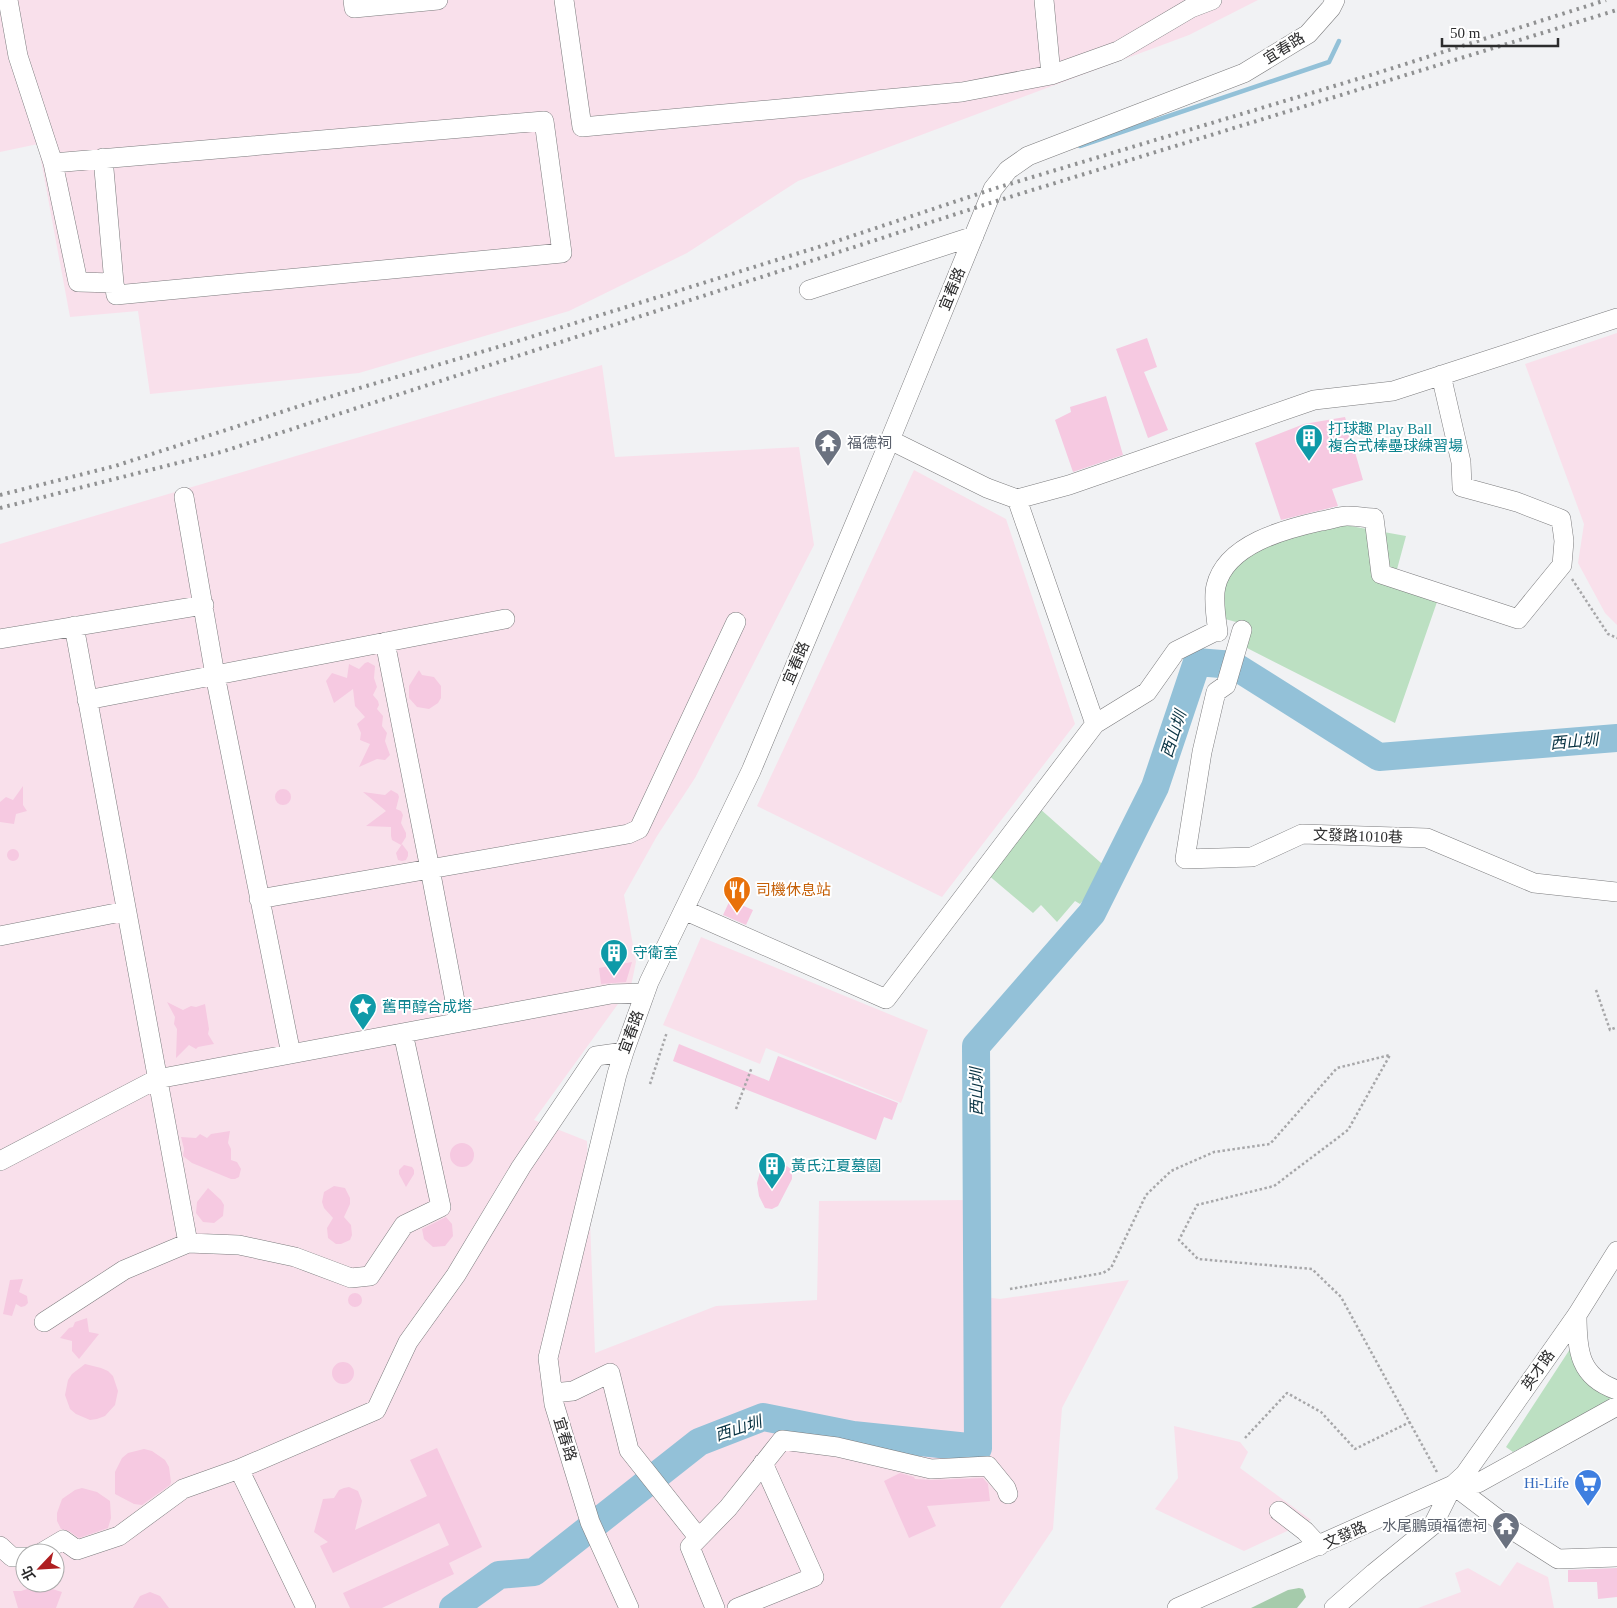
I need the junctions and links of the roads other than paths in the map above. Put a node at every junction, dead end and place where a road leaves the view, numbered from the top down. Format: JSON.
{"nodes":[{"id":1,"x":8,"y":0,"type":"edge"},
{"id":2,"x":353,"y":0,"type":"edge"},
{"id":3,"x":430,"y":0,"type":"edge"},
{"id":4,"x":564,"y":0,"type":"edge"},
{"id":5,"x":1044,"y":0,"type":"edge"},
{"id":6,"x":1212,"y":0,"type":"edge"},
{"id":7,"x":1335,"y":0,"type":"edge"},
{"id":8,"x":1051,"y":75,"type":"junction"},
{"id":9,"x":103,"y":158,"type":"junction"},
{"id":10,"x":53,"y":163,"type":"junction"},
{"id":11,"x":974,"y":236,"type":"junction"},
{"id":12,"x":114,"y":283,"type":"junction"},
{"id":13,"x":809,"y":290,"type":"dead end"},
{"id":14,"x":1617,"y":318,"type":"edge"},
{"id":15,"x":1441,"y":374,"type":"junction"},
{"id":16,"x":890,"y":440,"type":"junction"},
{"id":17,"x":184,"y":497,"type":"dead end"},
{"id":18,"x":1017,"y":499,"type":"junction"},
{"id":19,"x":204,"y":605,"type":"junction"},
{"id":20,"x":505,"y":619,"type":"dead end"},
{"id":21,"x":736,"y":622,"type":"dead end"},
{"id":22,"x":74,"y":626,"type":"junction"},
{"id":23,"x":1242,"y":630,"type":"dead end"},
{"id":24,"x":0,"y":639,"type":"edge"},
{"id":25,"x":385,"y":642,"type":"junction"},
{"id":26,"x":215,"y":675,"type":"junction"},
{"id":27,"x":87,"y":700,"type":"junction"},
{"id":28,"x":1095,"y":724,"type":"junction"},
{"id":29,"x":430,"y":868,"type":"junction"},
{"id":30,"x":1617,"y":892,"type":"edge"},
{"id":31,"x":259,"y":899,"type":"junction"},
{"id":32,"x":684,"y":910,"type":"junction"},
{"id":33,"x":126,"y":911,"type":"junction"},
{"id":34,"x":0,"y":936,"type":"edge"},
{"id":35,"x":645,"y":993,"type":"junction"},
{"id":36,"x":459,"y":1022,"type":"junction"},
{"id":37,"x":403,"y":1033,"type":"junction"},
{"id":38,"x":624,"y":1052,"type":"junction"},
{"id":39,"x":291,"y":1054,"type":"junction"},
{"id":40,"x":156,"y":1079,"type":"junction"},
{"id":41,"x":0,"y":1161,"type":"edge"},
{"id":42,"x":188,"y":1243,"type":"junction"},
{"id":43,"x":1617,"y":1251,"type":"edge"},
{"id":44,"x":1577,"y":1315,"type":"junction"},
{"id":45,"x":44,"y":1322,"type":"dead end"},
{"id":46,"x":1617,"y":1390,"type":"edge"},
{"id":47,"x":553,"y":1393,"type":"junction"},
{"id":48,"x":1617,"y":1406,"type":"edge"},
{"id":49,"x":763,"y":1463,"type":"junction"},
{"id":50,"x":239,"y":1469,"type":"junction"},
{"id":51,"x":1453,"y":1485,"type":"junction"},
{"id":52,"x":1008,"y":1494,"type":"dead end"},
{"id":53,"x":1279,"y":1511,"type":"dead end"},
{"id":54,"x":698,"y":1537,"type":"junction"},
{"id":55,"x":58,"y":1543,"type":"edge"},
{"id":56,"x":0,"y":1546,"type":"edge"},
{"id":57,"x":1319,"y":1546,"type":"junction"},
{"id":58,"x":1617,"y":1556,"type":"edge"},
{"id":59,"x":15,"y":1557,"type":"edge"},
{"id":60,"x":306,"y":1608,"type":"edge"},
{"id":61,"x":629,"y":1608,"type":"edge"},
{"id":62,"x":715,"y":1608,"type":"edge"},
{"id":63,"x":737,"y":1608,"type":"edge"},
{"id":64,"x":1177,"y":1608,"type":"edge"},
{"id":65,"x":1334,"y":1608,"type":"edge"}],
"edges":[{"from":1,"to":10,"type":"street"},
{"from":2,"to":3,"type":"street"},
{"from":4,"to":8,"type":"street"},
{"from":5,"to":8,"type":"street"},
{"from":6,"to":8,"type":"street"},
{"from":7,"to":11,"type":"street","name":"宜春路"},
{"from":9,"to":10,"type":"street"},
{"from":9,"to":12,"type":"street"},
{"from":9,"to":12,"type":"street"},
{"from":10,"to":12,"type":"street"},
{"from":11,"to":13,"type":"street"},
{"from":11,"to":16,"type":"street","name":"宜春路"},
{"from":14,"to":15,"type":"street"},
{"from":15,"to":18,"type":"street"},
{"from":15,"to":28,"type":"street"},
{"from":16,"to":18,"type":"street"},
{"from":16,"to":32,"type":"street","name":"宜春路"},
{"from":17,"to":19,"type":"street"},
{"from":18,"to":28,"type":"street"},
{"from":19,"to":22,"type":"street"},
{"from":19,"to":26,"type":"street"},
{"from":20,"to":25,"type":"street"},
{"from":21,"to":29,"type":"street"},
{"from":22,"to":24,"type":"street"},
{"from":22,"to":27,"type":"street"},
{"from":23,"to":30,"type":"street","name":"文發路1010巷"},
{"from":25,"to":26,"type":"street"},
{"from":25,"to":29,"type":"street"},
{"from":26,"to":27,"type":"street"},
{"from":26,"to":31,"type":"street"},
{"from":27,"to":33,"type":"street"},
{"from":28,"to":32,"type":"street"},
{"from":29,"to":31,"type":"street"},
{"from":29,"to":36,"type":"street"},
{"from":31,"to":39,"type":"street"},
{"from":32,"to":35,"type":"street","name":"宜春路"},
{"from":33,"to":34,"type":"street"},
{"from":33,"to":40,"type":"street"},
{"from":35,"to":36,"type":"street"},
{"from":35,"to":38,"type":"street","name":"宜春路"},
{"from":36,"to":37,"type":"street"},
{"from":37,"to":39,"type":"street"},
{"from":37,"to":42,"type":"street"},
{"from":38,"to":47,"type":"street","name":"宜春路"},
{"from":38,"to":50,"type":"street"},
{"from":39,"to":40,"type":"street"},
{"from":40,"to":41,"type":"street"},
{"from":40,"to":42,"type":"street"},
{"from":42,"to":45,"type":"street"},
{"from":43,"to":44,"type":"street","name":"英才路"},
{"from":44,"to":46,"type":"street"},
{"from":44,"to":51,"type":"street","name":"英才路"},
{"from":47,"to":54,"type":"street"},
{"from":47,"to":61,"type":"street","name":"宜春路"},
{"from":48,"to":51,"type":"street","name":"文發路"},
{"from":49,"to":52,"type":"street"},
{"from":49,"to":54,"type":"street"},
{"from":49,"to":63,"type":"street"},
{"from":50,"to":55,"type":"street"},
{"from":50,"to":60,"type":"street"},
{"from":51,"to":57,"type":"street","name":"文發路"},
{"from":51,"to":58,"type":"street"},
{"from":51,"to":65,"type":"street"},
{"from":53,"to":57,"type":"street"},
{"from":54,"to":62,"type":"street"},
{"from":56,"to":59,"type":"street"},
{"from":57,"to":64,"type":"street","name":"文發路"}]}
